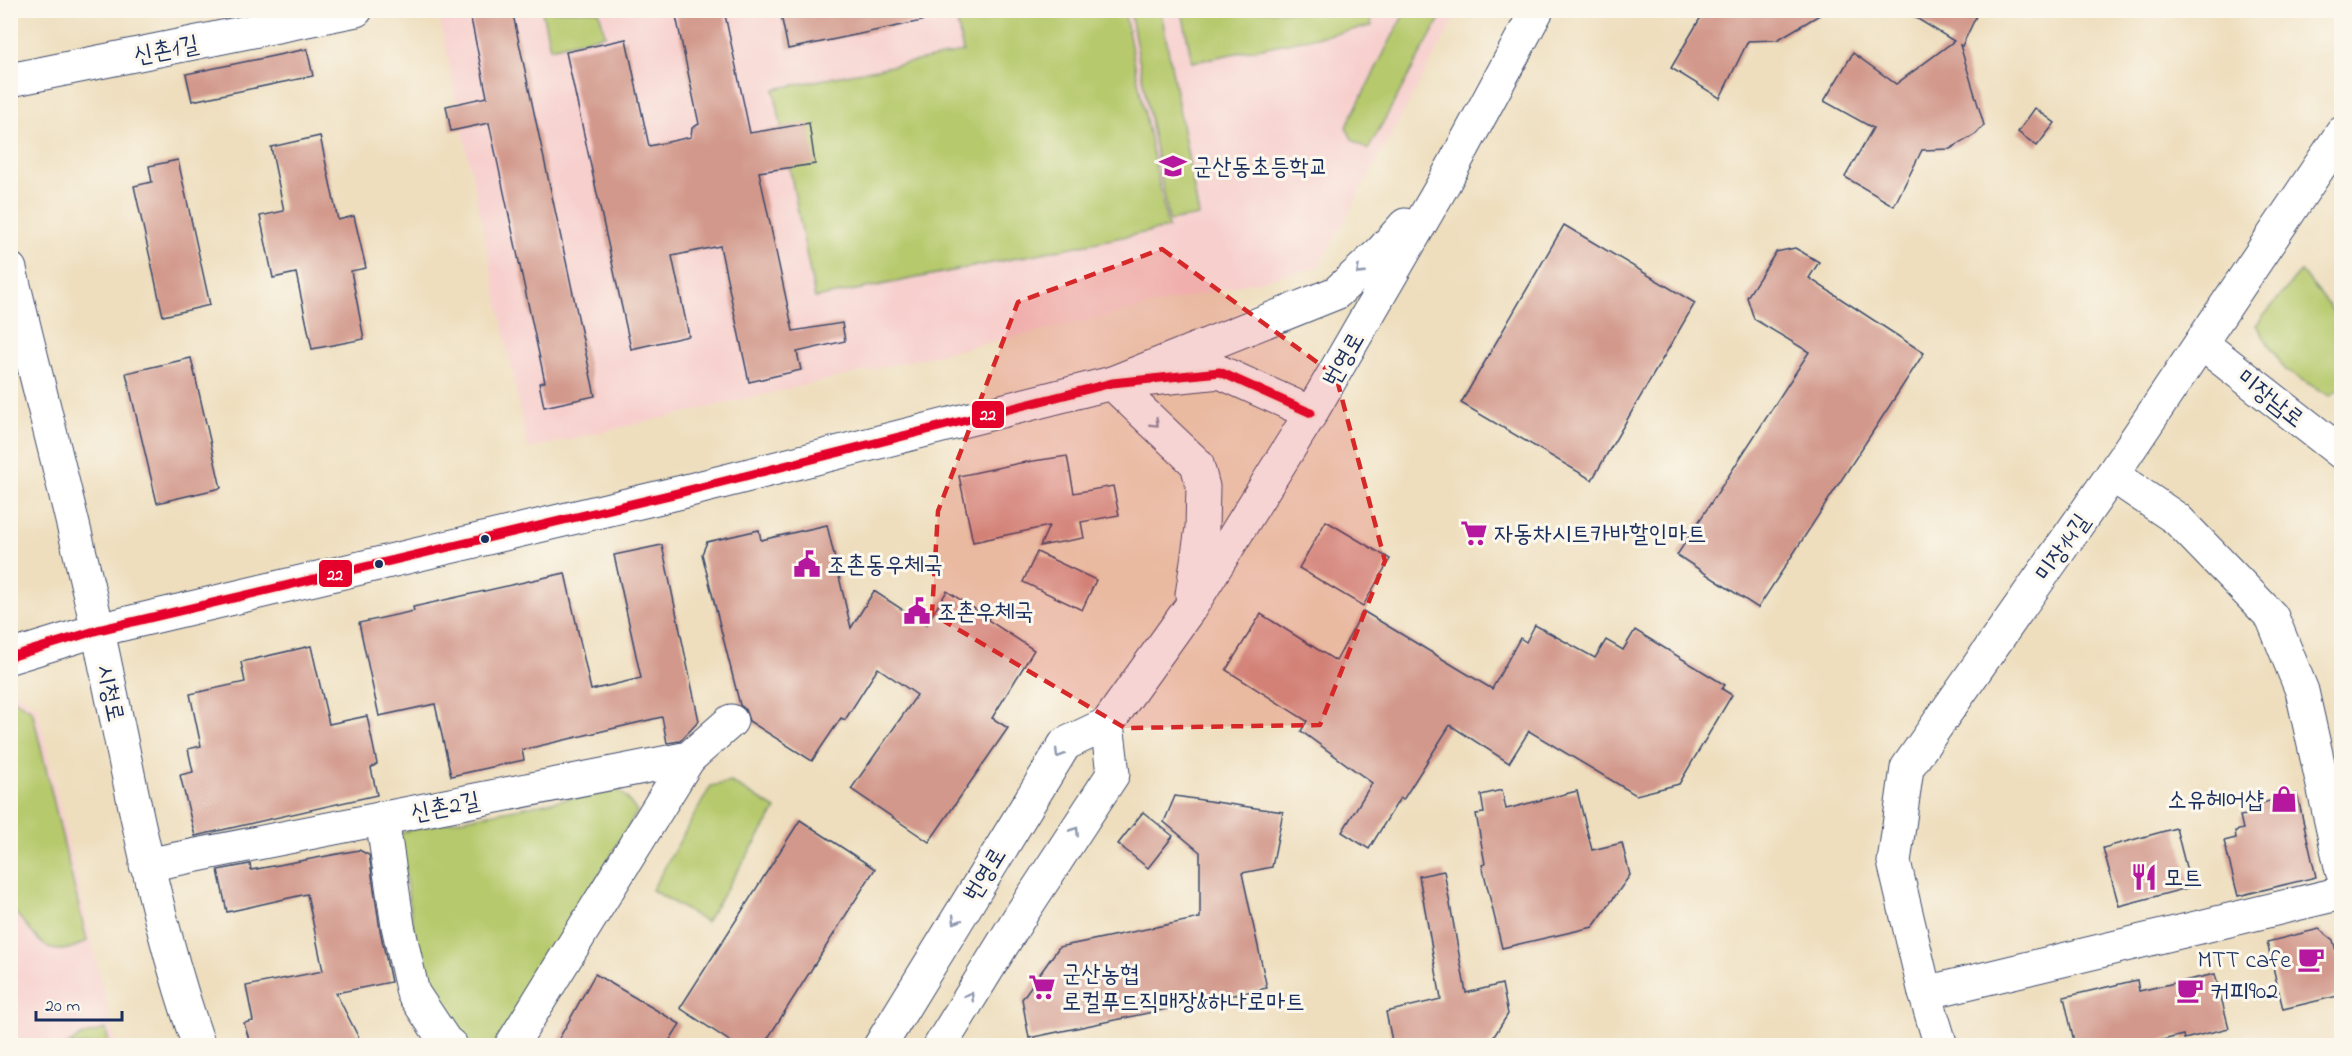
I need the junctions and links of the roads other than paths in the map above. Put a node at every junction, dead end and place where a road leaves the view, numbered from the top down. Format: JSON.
{"nodes":[{"id":1,"x":356,"y":10,"type":"edge"},
{"id":2,"x":1537,"y":10,"type":"edge"},
{"id":3,"x":268,"y":19,"type":"edge"},
{"id":4,"x":10,"y":80,"type":"edge"},
{"id":5,"x":2342,"y":133,"type":"edge"},
{"id":6,"x":1444,"y":183,"type":"junction"},
{"id":7,"x":10,"y":269,"type":"edge"},
{"id":8,"x":16,"y":321,"type":"edge"},
{"id":9,"x":2201,"y":343,"type":"junction"},
{"id":10,"x":1112,"y":383,"type":"junction"},
{"id":11,"x":1311,"y":413,"type":"junction"},
{"id":12,"x":2342,"y":453,"type":"edge"},
{"id":13,"x":2112,"y":475,"type":"junction"},
{"id":14,"x":1190,"y":608,"type":"junction"},
{"id":15,"x":98,"y":630,"type":"junction"},
{"id":16,"x":10,"y":657,"type":"edge"},
{"id":17,"x":731,"y":721,"type":"dead end"},
{"id":18,"x":1107,"y":724,"type":"junction"},
{"id":19,"x":689,"y":758,"type":"junction"},
{"id":20,"x":382,"y":818,"type":"junction"},
{"id":21,"x":146,"y":865,"type":"junction"},
{"id":22,"x":2342,"y":871,"type":"edge"},
{"id":23,"x":2342,"y":892,"type":"edge"},
{"id":24,"x":1924,"y":993,"type":"junction"},
{"id":25,"x":199,"y":1046,"type":"edge"},
{"id":26,"x":450,"y":1046,"type":"edge"},
{"id":27,"x":511,"y":1046,"type":"edge"},
{"id":28,"x":880,"y":1046,"type":"edge"},
{"id":29,"x":940,"y":1046,"type":"edge"},
{"id":30,"x":1941,"y":1046,"type":"edge"}],
"edges":[{"from":1,"to":3,"type":"street","name":"신촌1길"},
{"from":2,"to":6,"type":"street","name":"번영로"},
{"from":3,"to":4,"type":"street","name":"신촌1길"},
{"from":5,"to":9,"type":"street","name":"미장14길"},
{"from":6,"to":10,"type":"street","one_way":true},
{"from":6,"to":11,"type":"street","name":"번영로"},
{"from":7,"to":8,"type":"street","name":"시청로"},
{"from":8,"to":15,"type":"street","name":"시청로"},
{"from":9,"to":12,"type":"street","name":"미장남로"},
{"from":9,"to":13,"type":"street","name":"미장14길"},
{"from":10,"to":11,"type":"street"},
{"from":10,"to":14,"type":"street","one_way":true},
{"from":10,"to":15,"type":"street"},
{"from":11,"to":14,"type":"street","name":"번영로"},
{"from":13,"to":22,"type":"street"},
{"from":13,"to":24,"type":"street","name":"미장14길"},
{"from":14,"to":18,"type":"street","name":"번영로"},
{"from":15,"to":16,"type":"street"},
{"from":15,"to":21,"type":"street","name":"시청로"},
{"from":17,"to":19,"type":"street"},
{"from":18,"to":28,"type":"street","name":"번영로","one_way":true},
{"from":29,"to":18,"type":"street","one_way":true},
{"from":19,"to":20,"type":"street","name":"신촌2길"},
{"from":19,"to":27,"type":"street"},
{"from":20,"to":21,"type":"street","name":"신촌2길"},
{"from":20,"to":26,"type":"street"},
{"from":21,"to":25,"type":"street","name":"시청로"},
{"from":23,"to":24,"type":"street"},
{"from":24,"to":30,"type":"street","name":"미장14길"}]}
